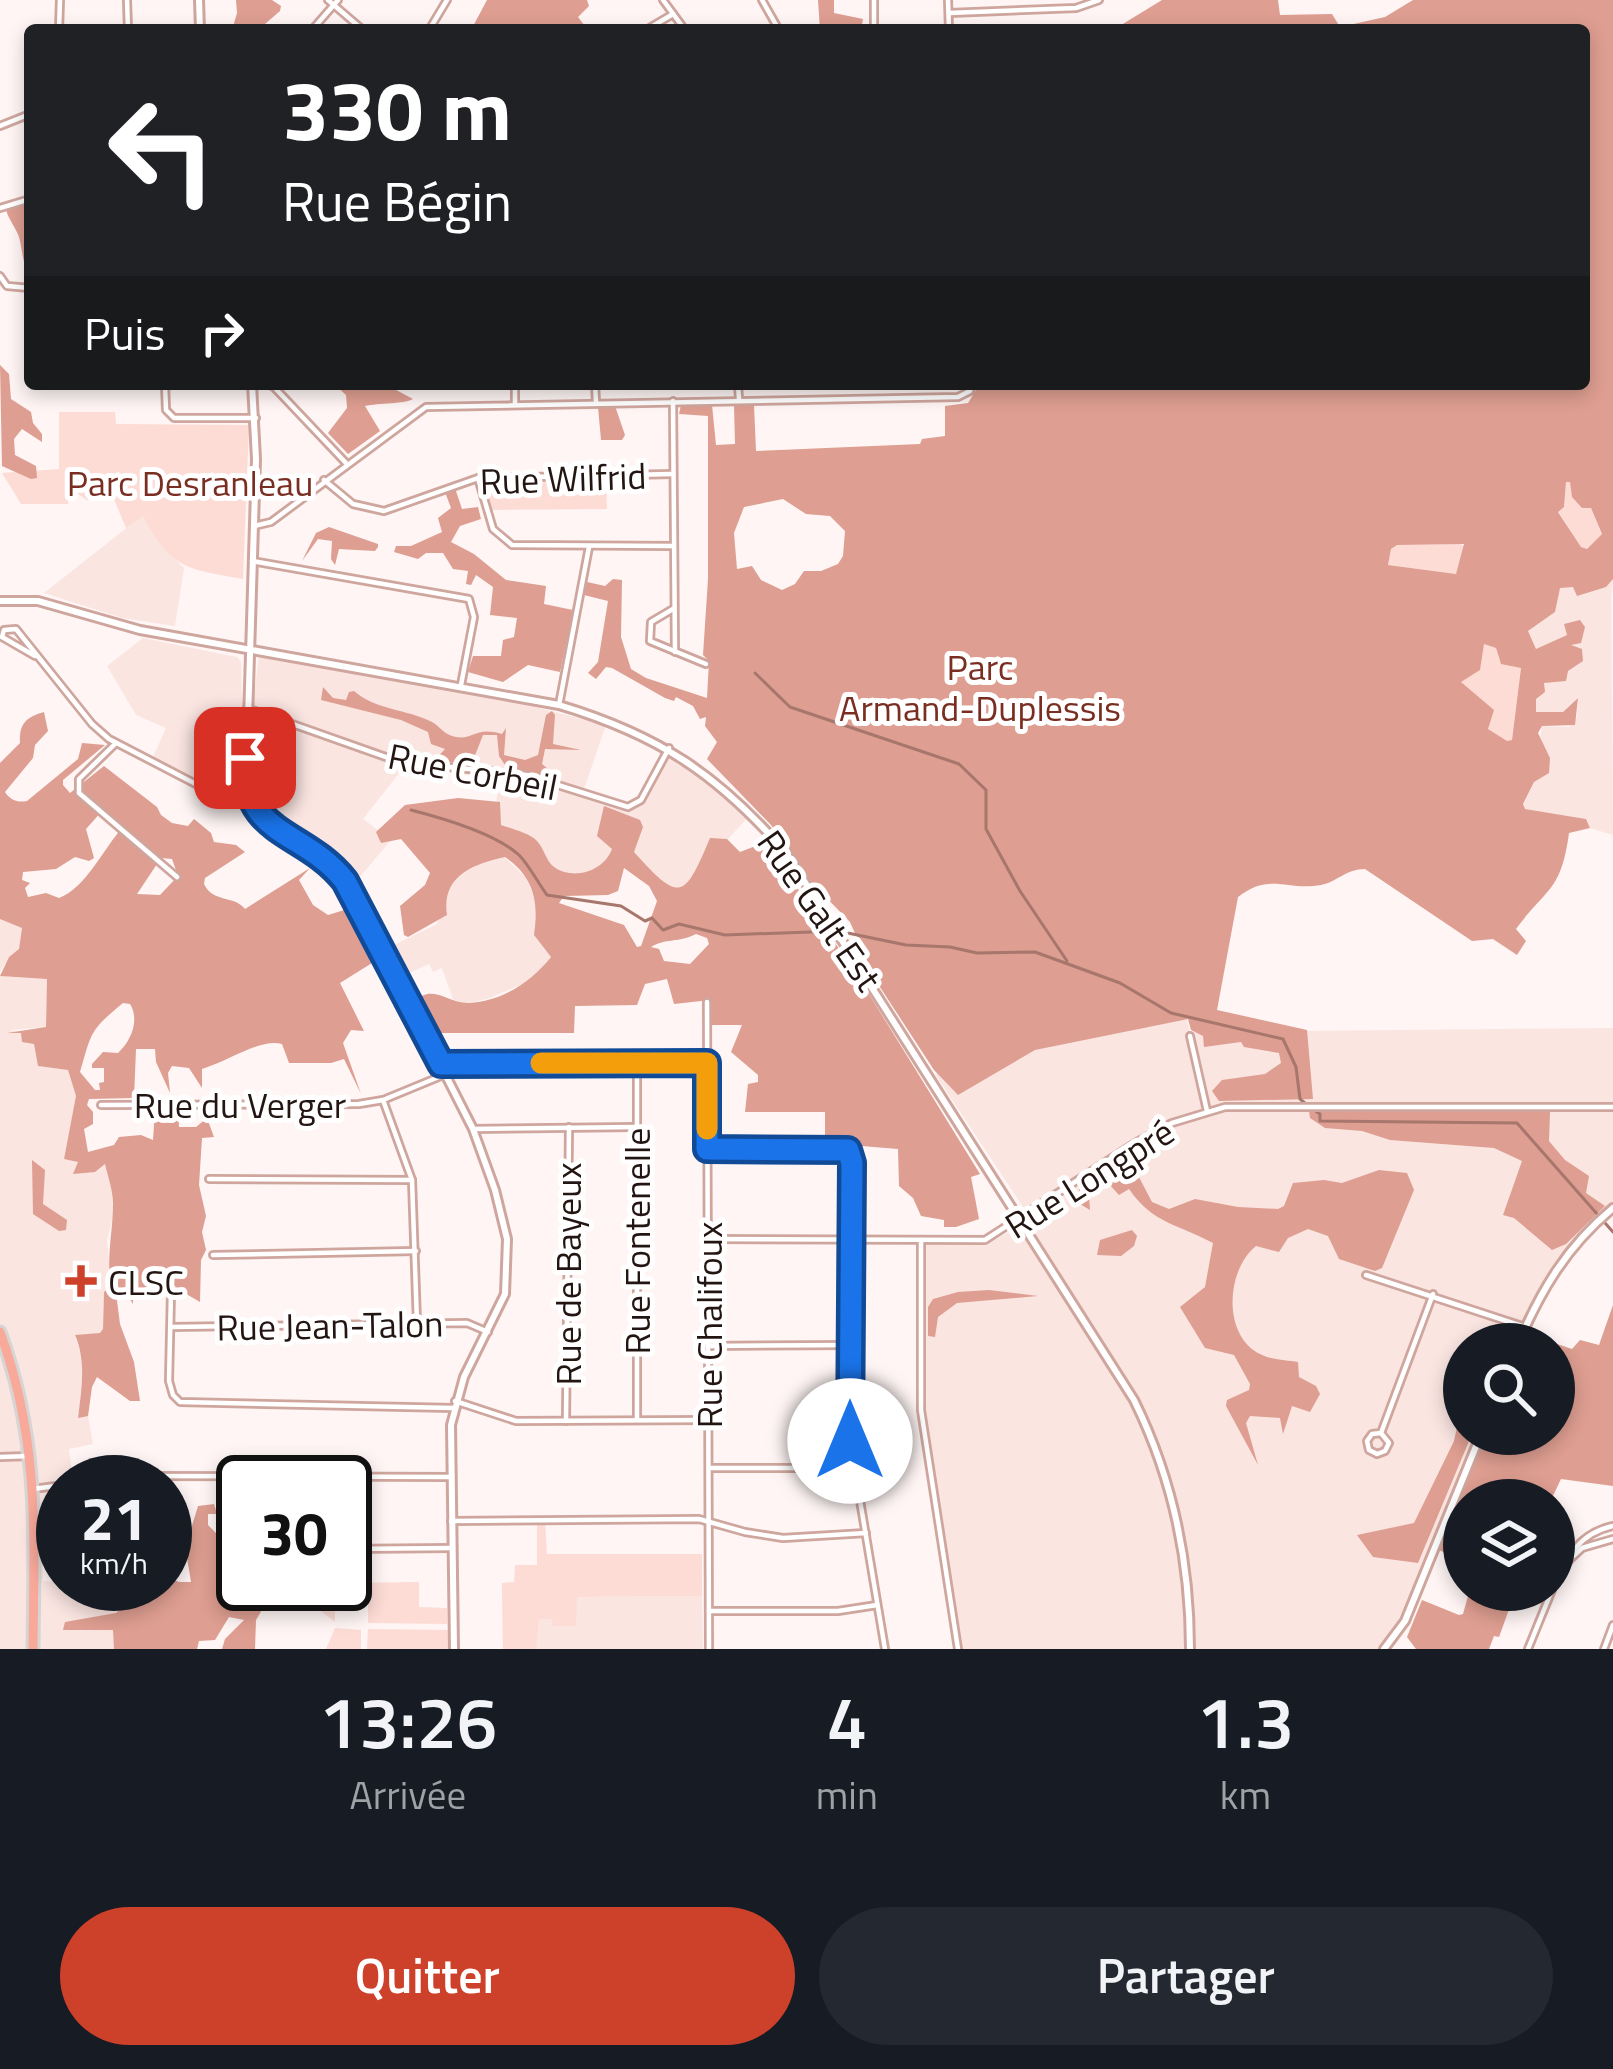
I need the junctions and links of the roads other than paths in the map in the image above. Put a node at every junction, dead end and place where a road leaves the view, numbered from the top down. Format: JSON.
{"nodes":[{"id":1,"x":663,"y":0,"type":"edge"},
{"id":2,"x":948,"y":0,"type":"edge"},
{"id":3,"x":1031,"y":0,"type":"edge"},
{"id":4,"x":1099,"y":0,"type":"edge"},
{"id":5,"x":333,"y":2,"type":"edge"},
{"id":6,"x":1031,"y":11,"type":"junction"},
{"id":7,"x":949,"y":13,"type":"junction"},
{"id":8,"x":673,"y":14,"type":"junction"},
{"id":9,"x":357,"y":24,"type":"edge"},
{"id":10,"x":656,"y":24,"type":"edge"},
{"id":11,"x":680,"y":24,"type":"edge"},
{"id":12,"x":949,"y":24,"type":"edge"},
{"id":13,"x":166,"y":390,"type":"edge"},
{"id":14,"x":254,"y":390,"type":"edge"},
{"id":15,"x":273,"y":390,"type":"edge"},
{"id":16,"x":515,"y":390,"type":"edge"},
{"id":17,"x":595,"y":390,"type":"edge"},
{"id":18,"x":738,"y":390,"type":"edge"},
{"id":19,"x":970,"y":390,"type":"edge"},
{"id":20,"x":739,"y":399,"type":"junction"},
{"id":21,"x":673,"y":400,"type":"junction"},
{"id":22,"x":596,"y":402,"type":"junction"},
{"id":23,"x":515,"y":404,"type":"junction"},
{"id":24,"x":256,"y":418,"type":"junction"},
{"id":25,"x":346,"y":463,"type":"junction"},
{"id":26,"x":673,"y":474,"type":"junction"},
{"id":27,"x":478,"y":478,"type":"junction"},
{"id":28,"x":324,"y":480,"type":"junction"},
{"id":29,"x":254,"y":526,"type":"junction"},
{"id":30,"x":672,"y":545,"type":"junction"},
{"id":31,"x":589,"y":547,"type":"junction"},
{"id":32,"x":253,"y":561,"type":"junction"},
{"id":33,"x":0,"y":601,"type":"edge"},
{"id":34,"x":673,"y":609,"type":"junction"},
{"id":35,"x":248,"y":647,"type":"junction"},
{"id":36,"x":675,"y":652,"type":"junction"},
{"id":37,"x":34,"y":656,"type":"junction"},
{"id":38,"x":706,"y":664,"type":"dead end"},
{"id":39,"x":461,"y":685,"type":"junction"},
{"id":40,"x":559,"y":705,"type":"junction"},
{"id":41,"x":247,"y":708,"type":"junction"},
{"id":42,"x":116,"y":743,"type":"junction"},
{"id":43,"x":669,"y":748,"type":"junction"},
{"id":44,"x":247,"y":792,"type":"junction"},
{"id":45,"x":177,"y":877,"type":"dead end"},
{"id":46,"x":707,"y":1001,"type":"dead end"},
{"id":47,"x":1190,"y":1036,"type":"dead end"},
{"id":48,"x":637,"y":1063,"type":"junction"},
{"id":49,"x":707,"y":1063,"type":"junction"},
{"id":50,"x":441,"y":1064,"type":"junction"},
{"id":51,"x":446,"y":1074,"type":"junction"},
{"id":52,"x":383,"y":1100,"type":"junction"},
{"id":53,"x":101,"y":1105,"type":"dead end"},
{"id":54,"x":1613,"y":1107,"type":"edge"},
{"id":55,"x":1207,"y":1111,"type":"junction"},
{"id":56,"x":568,"y":1127,"type":"junction"},
{"id":57,"x":636,"y":1127,"type":"junction"},
{"id":58,"x":472,"y":1129,"type":"junction"},
{"id":59,"x":707,"y":1149,"type":"junction"},
{"id":60,"x":209,"y":1179,"type":"dead end"},
{"id":61,"x":412,"y":1180,"type":"junction"},
{"id":62,"x":1613,"y":1208,"type":"edge"},
{"id":63,"x":1021,"y":1219,"type":"junction"},
{"id":64,"x":708,"y":1240,"type":"junction"},
{"id":65,"x":851,"y":1240,"type":"junction"},
{"id":66,"x":920,"y":1240,"type":"junction"},
{"id":67,"x":416,"y":1251,"type":"junction"},
{"id":68,"x":213,"y":1255,"type":"dead end"},
{"id":69,"x":1366,"y":1275,"type":"dead end"},
{"id":70,"x":170,"y":1292,"type":"dead end"},
{"id":71,"x":1433,"y":1294,"type":"junction"},
{"id":72,"x":417,"y":1323,"type":"junction"},
{"id":73,"x":1514,"y":1323,"type":"edge"},
{"id":74,"x":1527,"y":1323,"type":"edge"},
{"id":75,"x":170,"y":1327,"type":"junction"},
{"id":76,"x":0,"y":1332,"type":"edge"},
{"id":77,"x":488,"y":1332,"type":"junction"},
{"id":78,"x":850,"y":1345,"type":"junction"},
{"id":79,"x":708,"y":1346,"type":"junction"},
{"id":80,"x":454,"y":1405,"type":"junction"},
{"id":81,"x":637,"y":1419,"type":"junction"},
{"id":82,"x":708,"y":1420,"type":"junction"},
{"id":83,"x":566,"y":1421,"type":"junction"},
{"id":84,"x":1381,"y":1433,"type":"dead end"},
{"id":85,"x":1472,"y":1455,"type":"edge"},
{"id":86,"x":31,"y":1456,"type":"junction"},
{"id":87,"x":0,"y":1457,"type":"edge"},
{"id":88,"x":709,"y":1468,"type":"junction"},
{"id":89,"x":854,"y":1468,"type":"junction"},
{"id":90,"x":192,"y":1476,"type":"edge"},
{"id":91,"x":450,"y":1477,"type":"junction"},
{"id":92,"x":33,"y":1490,"type":"junction"},
{"id":93,"x":36,"y":1490,"type":"edge"},
{"id":94,"x":451,"y":1521,"type":"junction"},
{"id":95,"x":709,"y":1522,"type":"junction"},
{"id":96,"x":1613,"y":1526,"type":"edge"},
{"id":97,"x":866,"y":1533,"type":"junction"},
{"id":98,"x":1613,"y":1539,"type":"edge"},
{"id":99,"x":452,"y":1548,"type":"junction"},
{"id":100,"x":372,"y":1549,"type":"edge"},
{"id":101,"x":1575,"y":1551,"type":"edge"},
{"id":102,"x":1575,"y":1555,"type":"edge"},
{"id":103,"x":878,"y":1605,"type":"junction"},
{"id":104,"x":709,"y":1610,"type":"junction"},
{"id":105,"x":1544,"y":1611,"type":"edge"},
{"id":106,"x":1613,"y":1625,"type":"edge"},
{"id":107,"x":33,"y":1649,"type":"edge"},
{"id":108,"x":454,"y":1649,"type":"edge"},
{"id":109,"x":709,"y":1649,"type":"edge"},
{"id":110,"x":885,"y":1649,"type":"edge"},
{"id":111,"x":958,"y":1649,"type":"edge"},
{"id":112,"x":1190,"y":1649,"type":"edge"},
{"id":113,"x":1384,"y":1649,"type":"edge"},
{"id":114,"x":1528,"y":1649,"type":"edge"},
{"id":115,"x":1604,"y":1649,"type":"edge"}],
"edges":[{"from":1,"to":8,"type":"street"},
{"from":2,"to":7,"type":"street"},
{"from":3,"to":6,"type":"street"},
{"from":4,"to":6,"type":"street"},
{"from":5,"to":9,"type":"street"},
{"from":6,"to":7,"type":"street"},
{"from":7,"to":12,"type":"street"},
{"from":8,"to":10,"type":"street"},
{"from":8,"to":11,"type":"street"},
{"from":13,"to":24,"type":"street"},
{"from":14,"to":24,"type":"street"},
{"from":15,"to":25,"type":"street"},
{"from":16,"to":23,"type":"street"},
{"from":17,"to":22,"type":"street"},
{"from":18,"to":20,"type":"street"},
{"from":19,"to":20,"type":"street"},
{"from":20,"to":21,"type":"street"},
{"from":21,"to":22,"type":"street"},
{"from":21,"to":26,"type":"street"},
{"from":22,"to":23,"type":"street"},
{"from":23,"to":25,"type":"street"},
{"from":24,"to":29,"type":"street"},
{"from":25,"to":28,"type":"street"},
{"from":26,"to":27,"type":"street","name":"Rue Wilfrid"},
{"from":26,"to":30,"type":"street"},
{"from":27,"to":28,"type":"street","name":"Rue Wilfrid"},
{"from":27,"to":31,"type":"street"},
{"from":28,"to":29,"type":"street"},
{"from":29,"to":32,"type":"street"},
{"from":30,"to":31,"type":"street"},
{"from":30,"to":34,"type":"street"},
{"from":31,"to":40,"type":"street"},
{"from":32,"to":35,"type":"street"},
{"from":32,"to":39,"type":"street"},
{"from":33,"to":35,"type":"street","name":"Rue Galt Est"},
{"from":34,"to":36,"type":"street"},
{"from":34,"to":36,"type":"street"},
{"from":35,"to":39,"type":"street","name":"Rue Galt Est"},
{"from":35,"to":41,"type":"street"},
{"from":36,"to":38,"type":"street"},
{"from":37,"to":37,"type":"street"},
{"from":37,"to":42,"type":"street"},
{"from":39,"to":40,"type":"street","name":"Rue Galt Est"},
{"from":40,"to":43,"type":"street","name":"Rue Galt Est"},
{"from":41,"to":43,"type":"street","name":"Rue Corbeil"},
{"from":41,"to":44,"type":"street"},
{"from":42,"to":44,"type":"street"},
{"from":42,"to":45,"type":"street"},
{"from":43,"to":63,"type":"street","name":"Rue Galt Est"},
{"from":44,"to":50,"type":"street"},
{"from":46,"to":49,"type":"street","name":"Rue Chalifoux"},
{"from":47,"to":55,"type":"street"},
{"from":48,"to":49,"type":"street"},
{"from":48,"to":50,"type":"street"},
{"from":48,"to":57,"type":"street","name":"Rue Fontenelle"},
{"from":49,"to":59,"type":"street","name":"Rue Chalifoux"},
{"from":50,"to":51,"type":"street"},
{"from":51,"to":52,"type":"street","name":"Rue du Verger"},
{"from":51,"to":58,"type":"street"},
{"from":52,"to":53,"type":"street","name":"Rue du Verger"},
{"from":52,"to":61,"type":"street"},
{"from":54,"to":55,"type":"street","name":"Rue Longpré"},
{"from":55,"to":63,"type":"street","name":"Rue Longpré"},
{"from":56,"to":57,"type":"street"},
{"from":56,"to":58,"type":"street"},
{"from":56,"to":83,"type":"street","name":"Rue de Bayeux"},
{"from":57,"to":81,"type":"street","name":"Rue Fontenelle"},
{"from":58,"to":77,"type":"street"},
{"from":59,"to":64,"type":"street","name":"Rue Chalifoux"},
{"from":59,"to":65,"type":"street"},
{"from":60,"to":61,"type":"street"},
{"from":61,"to":67,"type":"street"},
{"from":62,"to":74,"type":"street"},
{"from":63,"to":66,"type":"street","name":"Rue Longpré"},
{"from":63,"to":112,"type":"street","name":"Rue Galt Est"},
{"from":64,"to":65,"type":"street","name":"Rue Longpré"},
{"from":64,"to":79,"type":"street","name":"Rue Chalifoux"},
{"from":65,"to":66,"type":"street","name":"Rue Longpré"},
{"from":65,"to":78,"type":"street"},
{"from":66,"to":111,"type":"street"},
{"from":67,"to":68,"type":"street"},
{"from":67,"to":72,"type":"street"},
{"from":69,"to":71,"type":"street"},
{"from":70,"to":75,"type":"street"},
{"from":71,"to":73,"type":"street"},
{"from":71,"to":84,"type":"street"},
{"from":72,"to":75,"type":"street","name":"Rue Jean-Talon"},
{"from":72,"to":77,"type":"street","name":"Rue Jean-Talon"},
{"from":75,"to":80,"type":"street"},
{"from":76,"to":86,"type":"main road"},
{"from":77,"to":80,"type":"street"},
{"from":78,"to":79,"type":"street"},
{"from":78,"to":89,"type":"street"},
{"from":79,"to":82,"type":"street","name":"Rue Chalifoux"},
{"from":80,"to":83,"type":"street"},
{"from":80,"to":91,"type":"street"},
{"from":81,"to":82,"type":"street"},
{"from":81,"to":83,"type":"street"},
{"from":82,"to":88,"type":"street","name":"Rue Chalifoux"},
{"from":85,"to":113,"type":"street"},
{"from":86,"to":87,"type":"street"},
{"from":86,"to":92,"type":"main road"},
{"from":88,"to":89,"type":"street"},
{"from":88,"to":95,"type":"street","name":"Rue Chalifoux"},
{"from":89,"to":97,"type":"street"},
{"from":90,"to":91,"type":"street"},
{"from":91,"to":94,"type":"street"},
{"from":92,"to":93,"type":"street"},
{"from":92,"to":107,"type":"main road"},
{"from":94,"to":95,"type":"street"},
{"from":94,"to":99,"type":"street"},
{"from":95,"to":97,"type":"street"},
{"from":95,"to":104,"type":"street","name":"Rue Chalifoux"},
{"from":96,"to":101,"type":"street"},
{"from":97,"to":103,"type":"street"},
{"from":98,"to":102,"type":"street"},
{"from":99,"to":100,"type":"street"},
{"from":99,"to":108,"type":"street"},
{"from":103,"to":104,"type":"street"},
{"from":103,"to":110,"type":"street"},
{"from":104,"to":109,"type":"street","name":"Rue Chalifoux"},
{"from":105,"to":114,"type":"street"},
{"from":106,"to":115,"type":"street"}]}
